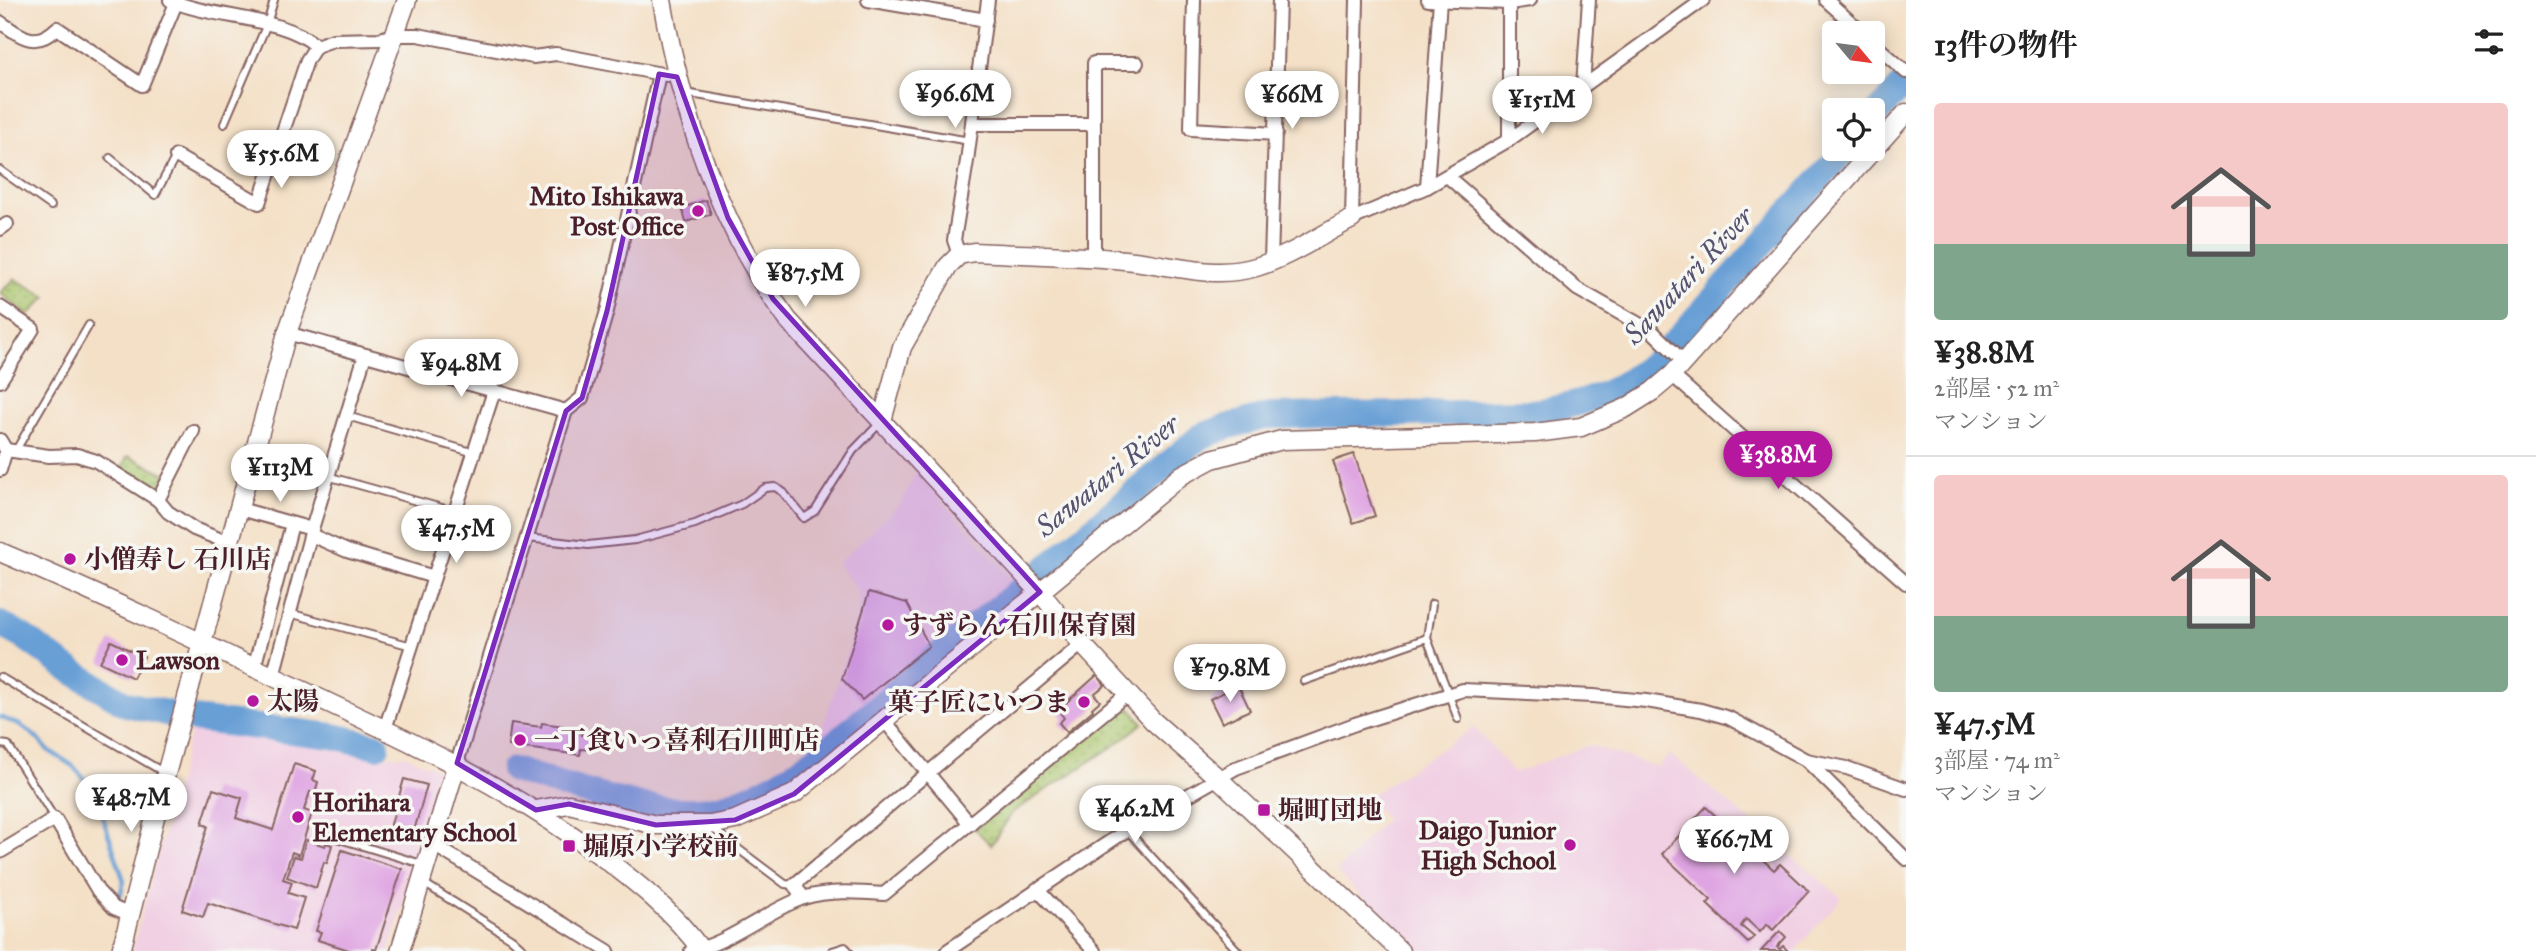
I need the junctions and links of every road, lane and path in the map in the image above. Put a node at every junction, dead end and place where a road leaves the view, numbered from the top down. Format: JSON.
{"nodes":[{"id":1,"x":274,"y":0,"type":"edge"},
{"id":2,"x":407,"y":0,"type":"edge"},
{"id":3,"x":662,"y":0,"type":"edge"},
{"id":4,"x":868,"y":0,"type":"edge"},
{"id":5,"x":988,"y":0,"type":"edge"},
{"id":6,"x":1194,"y":0,"type":"edge"},
{"id":7,"x":1279,"y":0,"type":"edge"},
{"id":8,"x":1357,"y":0,"type":"edge"},
{"id":9,"x":1428,"y":0,"type":"edge"},
{"id":10,"x":1530,"y":0,"type":"edge"},
{"id":11,"x":1589,"y":0,"type":"edge"},
{"id":12,"x":1703,"y":0,"type":"edge"},
{"id":13,"x":1826,"y":0,"type":"edge"},
{"id":14,"x":173,"y":1,"type":"edge"},
{"id":15,"x":1440,"y":1,"type":"edge"},
{"id":16,"x":1509,"y":2,"type":"edge"},
{"id":17,"x":986,"y":20,"type":"junction"},
{"id":18,"x":1850,"y":21,"type":"edge"},
{"id":19,"x":0,"y":22,"type":"edge"},
{"id":20,"x":267,"y":24,"type":"junction"},
{"id":21,"x":394,"y":35,"type":"junction"},
{"id":22,"x":316,"y":46,"type":"junction"},
{"id":23,"x":1885,"y":53,"type":"edge"},
{"id":24,"x":1137,"y":63,"type":"dead end"},
{"id":25,"x":1906,"y":72,"type":"edge"},
{"id":26,"x":659,"y":74,"type":"junction"},
{"id":27,"x":680,"y":85,"type":"junction"},
{"id":28,"x":1583,"y":86,"type":"junction"},
{"id":29,"x":1906,"y":113,"type":"edge"},
{"id":30,"x":225,"y":124,"type":"dead end"},
{"id":31,"x":972,"y":124,"type":"junction"},
{"id":32,"x":1094,"y":124,"type":"junction"},
{"id":33,"x":1276,"y":134,"type":"junction"},
{"id":34,"x":1508,"y":140,"type":"junction"},
{"id":35,"x":970,"y":141,"type":"junction"},
{"id":36,"x":176,"y":156,"type":"joint"},
{"id":37,"x":110,"y":158,"type":"dead end"},
{"id":38,"x":0,"y":170,"type":"edge"},
{"id":39,"x":1447,"y":176,"type":"junction"},
{"id":40,"x":1427,"y":187,"type":"junction"},
{"id":41,"x":51,"y":205,"type":"dead end"},
{"id":42,"x":1352,"y":219,"type":"junction"},
{"id":43,"x":959,"y":256,"type":"junction"},
{"id":44,"x":1094,"y":259,"type":"junction"},
{"id":45,"x":1272,"y":261,"type":"junction"},
{"id":46,"x":0,"y":307,"type":"edge"},
{"id":47,"x":89,"y":325,"type":"dead end"},
{"id":48,"x":287,"y":333,"type":"junction"},
{"id":49,"x":366,"y":355,"type":"junction"},
{"id":50,"x":1677,"y":363,"type":"junction"},
{"id":51,"x":0,"y":381,"type":"edge"},
{"id":52,"x":494,"y":391,"type":"junction"},
{"id":53,"x":566,"y":411,"type":"junction"},
{"id":54,"x":347,"y":416,"type":"junction"},
{"id":55,"x":882,"y":421,"type":"junction"},
{"id":56,"x":193,"y":431,"type":"dead end"},
{"id":57,"x":7,"y":447,"type":"edge"},
{"id":58,"x":474,"y":453,"type":"junction"},
{"id":59,"x":0,"y":470,"type":"edge"},
{"id":60,"x":334,"y":478,"type":"dead end"},
{"id":61,"x":158,"y":499,"type":"junction"},
{"id":62,"x":240,"y":509,"type":"junction"},
{"id":63,"x":456,"y":512,"type":"junction"},
{"id":64,"x":292,"y":524,"type":"junction"},
{"id":65,"x":312,"y":532,"type":"junction"},
{"id":66,"x":527,"y":538,"type":"junction"},
{"id":67,"x":229,"y":543,"type":"junction"},
{"id":68,"x":0,"y":552,"type":"edge"},
{"id":69,"x":434,"y":577,"type":"junction"},
{"id":70,"x":1032,"y":583,"type":"junction"},
{"id":71,"x":1906,"y":583,"type":"edge"},
{"id":72,"x":1432,"y":604,"type":"dead end"},
{"id":73,"x":289,"y":613,"type":"junction"},
{"id":74,"x":1427,"y":638,"type":"junction"},
{"id":75,"x":203,"y":644,"type":"junction"},
{"id":76,"x":1082,"y":644,"type":"junction"},
{"id":77,"x":412,"y":646,"type":"junction"},
{"id":78,"x":254,"y":667,"type":"junction"},
{"id":79,"x":273,"y":676,"type":"junction"},
{"id":80,"x":0,"y":677,"type":"edge"},
{"id":81,"x":1304,"y":681,"type":"dead end"},
{"id":82,"x":1127,"y":694,"type":"junction"},
{"id":83,"x":1448,"y":694,"type":"junction"},
{"id":84,"x":1458,"y":719,"type":"dead end"},
{"id":85,"x":884,"y":720,"type":"junction"},
{"id":86,"x":385,"y":729,"type":"junction"},
{"id":87,"x":0,"y":744,"type":"edge"},
{"id":88,"x":1806,"y":760,"type":"junction"},
{"id":89,"x":457,"y":763,"type":"junction"},
{"id":90,"x":928,"y":773,"type":"junction"},
{"id":91,"x":166,"y":774,"type":"junction"},
{"id":92,"x":1218,"y":778,"type":"junction"},
{"id":93,"x":1906,"y":789,"type":"edge"},
{"id":94,"x":536,"y":810,"type":"junction"},
{"id":95,"x":55,"y":819,"type":"junction"},
{"id":96,"x":970,"y":824,"type":"junction"},
{"id":97,"x":710,"y":825,"type":"junction"},
{"id":98,"x":1127,"y":830,"type":"junction"},
{"id":99,"x":330,"y":836,"type":"dead end"},
{"id":100,"x":432,"y":844,"type":"junction"},
{"id":101,"x":0,"y":852,"type":"edge"},
{"id":102,"x":1906,"y":859,"type":"edge"},
{"id":103,"x":424,"y":873,"type":"junction"},
{"id":104,"x":794,"y":885,"type":"junction"},
{"id":105,"x":1037,"y":889,"type":"junction"},
{"id":106,"x":804,"y":898,"type":"junction"},
{"id":107,"x":131,"y":915,"type":"junction"},
{"id":108,"x":965,"y":946,"type":"edge"},
{"id":109,"x":698,"y":950,"type":"edge"},
{"id":110,"x":121,"y":951,"type":"edge"},
{"id":111,"x":400,"y":951,"type":"edge"},
{"id":112,"x":525,"y":951,"type":"edge"},
{"id":113,"x":608,"y":951,"type":"edge"},
{"id":114,"x":832,"y":951,"type":"edge"},
{"id":115,"x":849,"y":951,"type":"edge"},
{"id":116,"x":947,"y":951,"type":"edge"},
{"id":117,"x":1094,"y":951,"type":"edge"},
{"id":118,"x":1238,"y":951,"type":"edge"},
{"id":119,"x":1400,"y":951,"type":"edge"}],
"edges":[{"from":1,"to":20,"type":"lane"},
{"from":2,"to":21,"type":"street"},
{"from":3,"to":27,"type":"street"},
{"from":4,"to":17,"type":"street"},
{"from":5,"to":17,"type":"street"},
{"from":6,"to":33,"type":"street"},
{"from":7,"to":33,"type":"street"},
{"from":8,"to":42,"type":"street"},
{"from":9,"to":15,"type":"street"},
{"from":10,"to":16,"type":"street"},
{"from":11,"to":28,"type":"street"},
{"from":12,"to":28,"type":"street"},
{"from":13,"to":18,"type":"street"},
{"from":14,"to":19,"type":"street"},
{"from":14,"to":20,"type":"street"},
{"from":15,"to":16,"type":"street"},
{"from":15,"to":40,"type":"street"},
{"from":16,"to":34,"type":"street"},
{"from":17,"to":31,"type":"street"},
{"from":20,"to":22,"type":"street"},
{"from":20,"to":30,"type":"lane"},
{"from":21,"to":22,"type":"street"},
{"from":21,"to":26,"type":"street"},
{"from":21,"to":48,"type":"street"},
{"from":22,"to":36,"type":"street"},
{"from":23,"to":25,"type":"street"},
{"from":24,"to":32,"type":"street"},
{"from":26,"to":27,"type":"street"},
{"from":26,"to":53,"type":"street"},
{"from":27,"to":35,"type":"lane"},
{"from":27,"to":55,"type":"street"},
{"from":28,"to":34,"type":"street"},
{"from":29,"to":50,"type":"street"},
{"from":31,"to":32,"type":"street"},
{"from":31,"to":35,"type":"street"},
{"from":32,"to":44,"type":"street"},
{"from":33,"to":45,"type":"street"},
{"from":34,"to":39,"type":"street"},
{"from":35,"to":43,"type":"street"},
{"from":36,"to":37,"type":"lane"},
{"from":38,"to":41,"type":"lane"},
{"from":39,"to":40,"type":"street"},
{"from":39,"to":50,"type":"street"},
{"from":40,"to":42,"type":"street"},
{"from":42,"to":45,"type":"street"},
{"from":43,"to":44,"type":"street"},
{"from":43,"to":55,"type":"street"},
{"from":44,"to":45,"type":"street"},
{"from":46,"to":51,"type":"street"},
{"from":47,"to":57,"type":"lane"},
{"from":48,"to":49,"type":"street"},
{"from":48,"to":62,"type":"street"},
{"from":49,"to":52,"type":"street"},
{"from":49,"to":54,"type":"street"},
{"from":50,"to":70,"type":"street"},
{"from":50,"to":71,"type":"street"},
{"from":52,"to":53,"type":"street"},
{"from":52,"to":58,"type":"street"},
{"from":53,"to":66,"type":"street"},
{"from":54,"to":58,"type":"lane"},
{"from":54,"to":65,"type":"street"},
{"from":55,"to":66,"type":"lane"},
{"from":55,"to":70,"type":"street"},
{"from":56,"to":61,"type":"street"},
{"from":57,"to":59,"type":"street"},
{"from":57,"to":61,"type":"street"},
{"from":58,"to":63,"type":"street"},
{"from":60,"to":63,"type":"lane"},
{"from":61,"to":67,"type":"street"},
{"from":62,"to":64,"type":"street"},
{"from":62,"to":67,"type":"street"},
{"from":63,"to":69,"type":"street"},
{"from":64,"to":65,"type":"street"},
{"from":64,"to":78,"type":"street"},
{"from":65,"to":69,"type":"street"},
{"from":65,"to":73,"type":"street"},
{"from":66,"to":89,"type":"street"},
{"from":67,"to":75,"type":"street"},
{"from":68,"to":75,"type":"street"},
{"from":69,"to":77,"type":"street"},
{"from":70,"to":76,"type":"street"},
{"from":70,"to":85,"type":"street"},
{"from":72,"to":74,"type":"lane"},
{"from":73,"to":77,"type":"lane"},
{"from":73,"to":79,"type":"street"},
{"from":74,"to":81,"type":"lane"},
{"from":74,"to":83,"type":"lane"},
{"from":75,"to":78,"type":"street"},
{"from":75,"to":91,"type":"street"},
{"from":76,"to":82,"type":"street"},
{"from":76,"to":90,"type":"street"},
{"from":77,"to":86,"type":"street"},
{"from":78,"to":79,"type":"street"},
{"from":79,"to":86,"type":"street"},
{"from":80,"to":91,"type":"lane"},
{"from":82,"to":92,"type":"street"},
{"from":82,"to":96,"type":"street"},
{"from":83,"to":84,"type":"lane"},
{"from":83,"to":88,"type":"street"},
{"from":83,"to":92,"type":"street"},
{"from":85,"to":90,"type":"street"},
{"from":85,"to":97,"type":"street"},
{"from":86,"to":89,"type":"street"},
{"from":87,"to":95,"type":"lane"},
{"from":88,"to":93,"type":"street"},
{"from":88,"to":102,"type":"street"},
{"from":89,"to":94,"type":"street"},
{"from":89,"to":100,"type":"street"},
{"from":90,"to":96,"type":"street"},
{"from":90,"to":104,"type":"street"},
{"from":91,"to":107,"type":"street"},
{"from":92,"to":98,"type":"street"},
{"from":92,"to":119,"type":"street"},
{"from":94,"to":97,"type":"street"},
{"from":94,"to":109,"type":"street"},
{"from":95,"to":101,"type":"street"},
{"from":95,"to":107,"type":"street"},
{"from":96,"to":106,"type":"street"},
{"from":97,"to":104,"type":"lane"},
{"from":98,"to":105,"type":"street"},
{"from":98,"to":118,"type":"lane"},
{"from":99,"to":103,"type":"lane"},
{"from":100,"to":103,"type":"street"},
{"from":100,"to":113,"type":"street"},
{"from":103,"to":111,"type":"street"},
{"from":103,"to":112,"type":"lane"},
{"from":104,"to":106,"type":"street"},
{"from":105,"to":108,"type":"street"},
{"from":105,"to":117,"type":"street"},
{"from":106,"to":109,"type":"street"},
{"from":107,"to":110,"type":"street"},
{"from":108,"to":116,"type":"street"},
{"from":114,"to":115,"type":"lane"}]}
